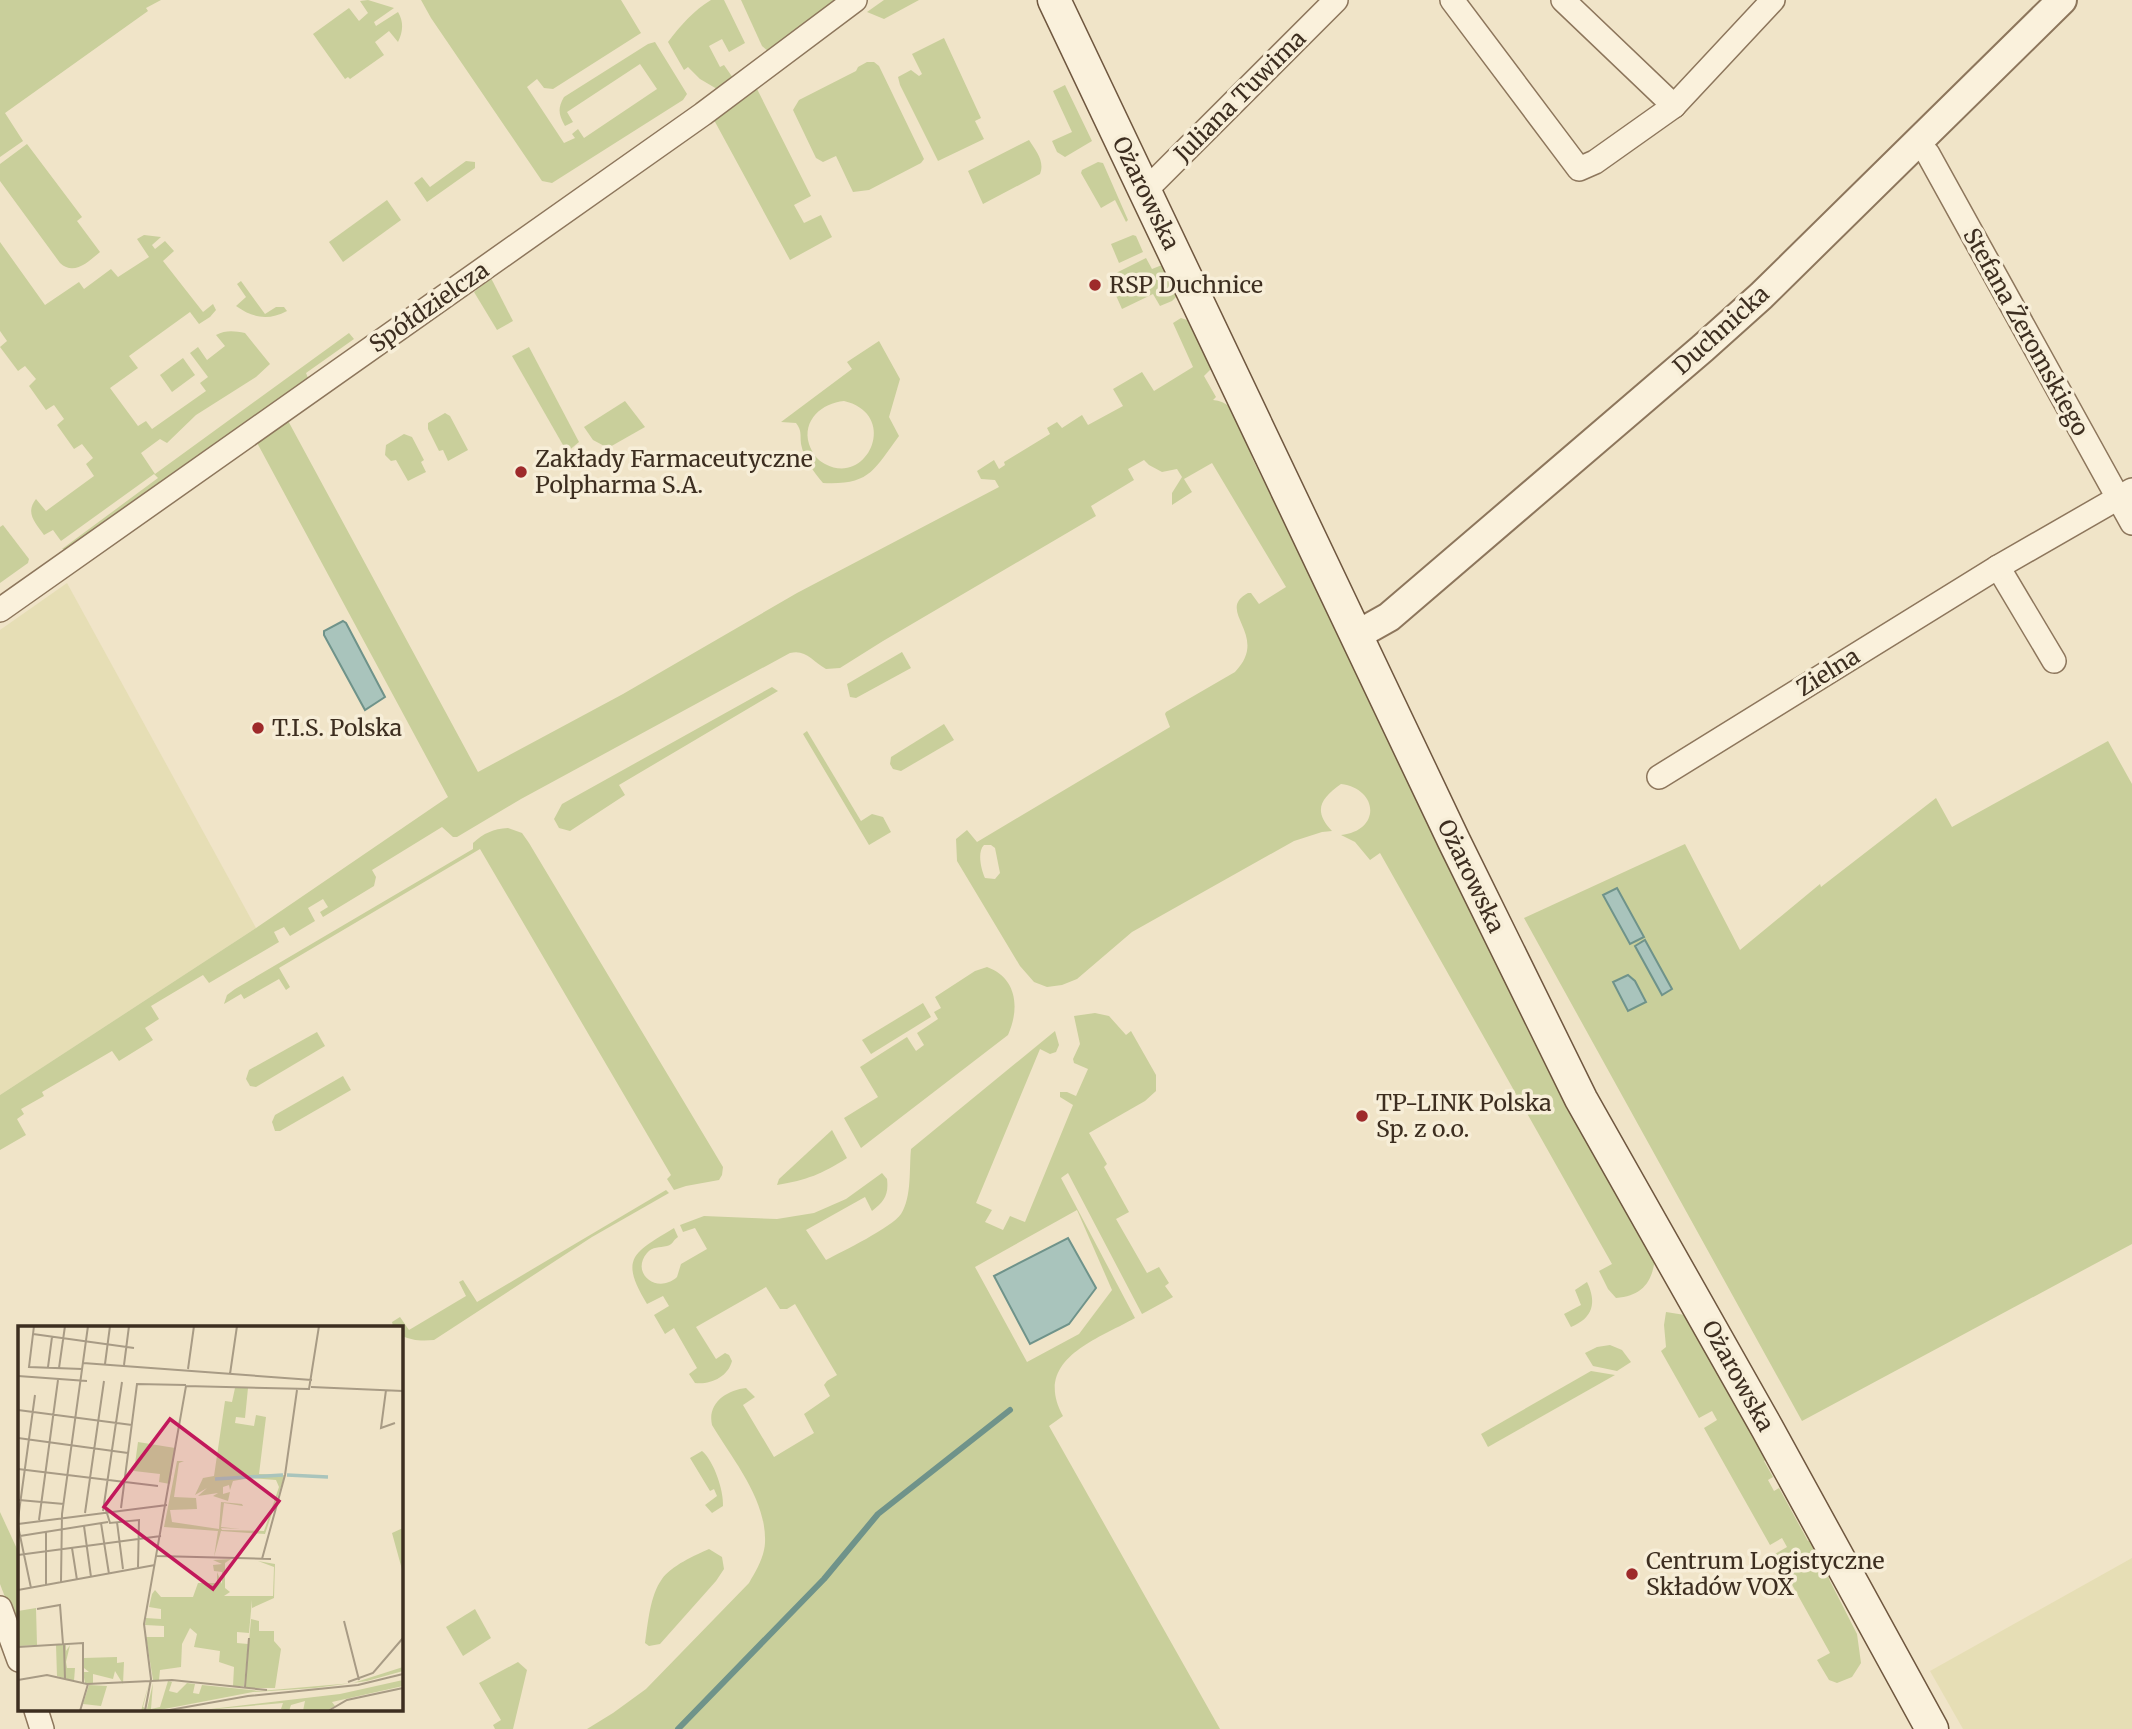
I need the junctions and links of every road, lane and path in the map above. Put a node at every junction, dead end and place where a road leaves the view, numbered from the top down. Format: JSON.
{"nodes":[{"id":1,"x":855,"y":0,"type":"edge"},
{"id":2,"x":1054,"y":0,"type":"edge"},
{"id":3,"x":1336,"y":0,"type":"edge"},
{"id":4,"x":1452,"y":0,"type":"edge"},
{"id":5,"x":1563,"y":0,"type":"edge"},
{"id":6,"x":1773,"y":0,"type":"edge"},
{"id":7,"x":2062,"y":0,"type":"edge"},
{"id":8,"x":1674,"y":106,"type":"junction"},
{"id":9,"x":1917,"y":142,"type":"junction"},
{"id":10,"x":1145,"y":191,"type":"junction"},
{"id":11,"x":2125,"y":494,"type":"edge"},
{"id":12,"x":2132,"y":523,"type":"edge"},
{"id":13,"x":1998,"y":567,"type":"junction"},
{"id":14,"x":0,"y":610,"type":"edge"},
{"id":15,"x":1357,"y":635,"type":"junction"},
{"id":16,"x":2054,"y":662,"type":"dead end"},
{"id":17,"x":1659,"y":778,"type":"dead end"},
{"id":18,"x":0,"y":1608,"type":"edge"},
{"id":19,"x":18,"y":1657,"type":"edge"},
{"id":20,"x":37,"y":1712,"type":"edge"},
{"id":21,"x":42,"y":1729,"type":"edge"},
{"id":22,"x":1933,"y":1729,"type":"edge"}],
"edges":[{"from":1,"to":14,"type":"street","name":"Spółdzielcza"},
{"from":2,"to":10,"type":"main road","name":"Ożarowska"},
{"from":3,"to":10,"type":"street","name":"Juliana Tuwima"},
{"from":4,"to":8,"type":"street"},
{"from":5,"to":8,"type":"street"},
{"from":6,"to":8,"type":"street"},
{"from":7,"to":9,"type":"street","name":"Duchnicka"},
{"from":9,"to":11,"type":"street","name":"Stefana Żeromskiego"},
{"from":9,"to":15,"type":"street","name":"Duchnicka"},
{"from":10,"to":15,"type":"main road","name":"Ożarowska"},
{"from":11,"to":12,"type":"street","name":"Stefana Żeromskiego"},
{"from":11,"to":13,"type":"street","name":"Zielna"},
{"from":13,"to":16,"type":"street"},
{"from":13,"to":17,"type":"street","name":"Zielna"},
{"from":15,"to":22,"type":"main road","name":"Ożarowska"},
{"from":18,"to":19,"type":"street"},
{"from":20,"to":21,"type":"street"}]}
